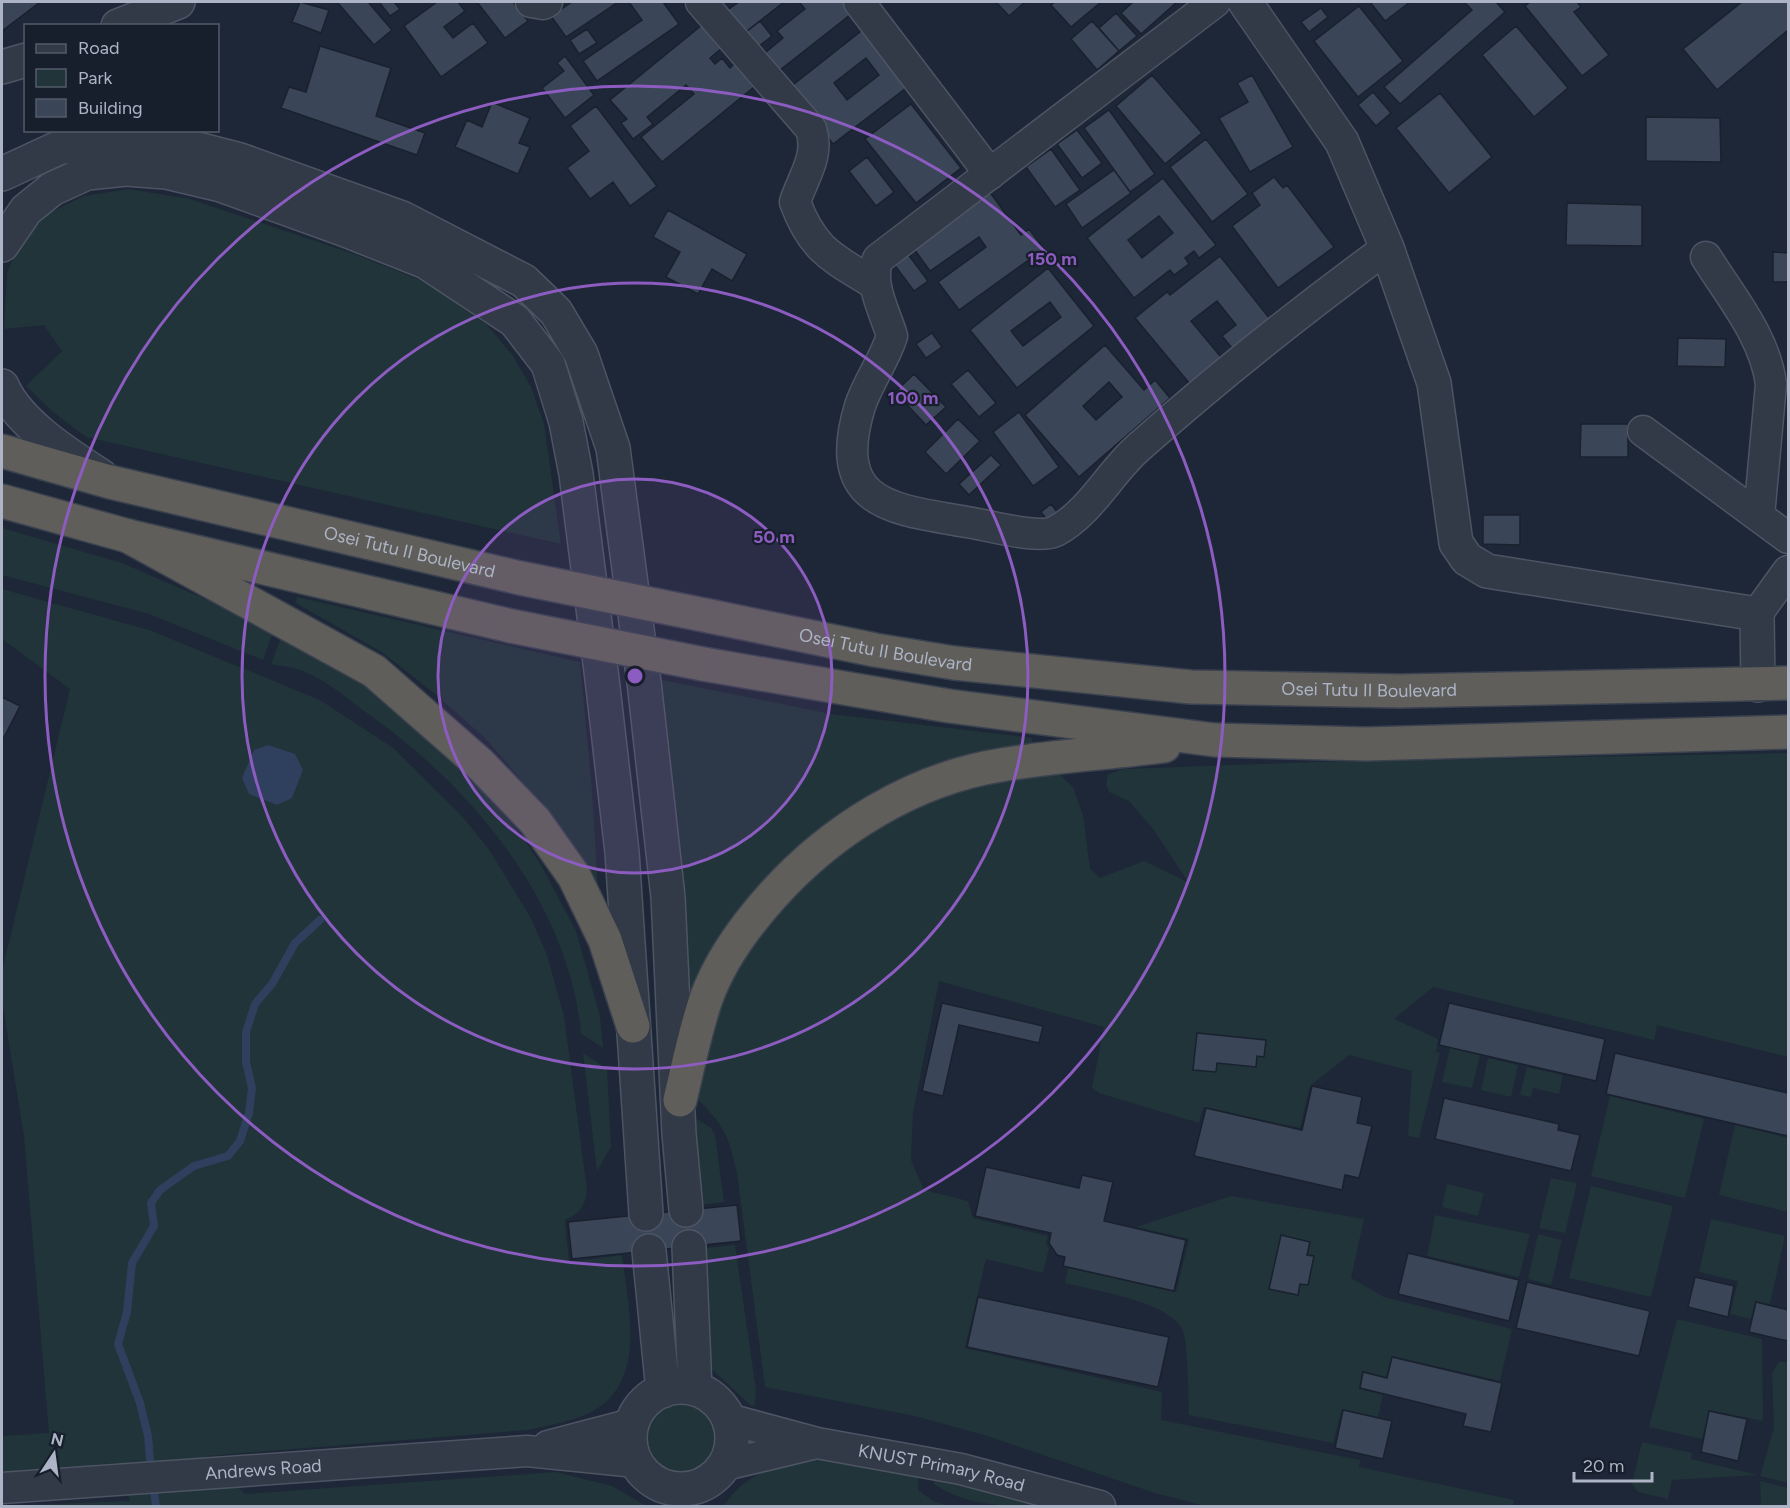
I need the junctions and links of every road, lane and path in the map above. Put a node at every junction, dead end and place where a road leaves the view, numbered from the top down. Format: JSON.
{"nodes":[{"id":1,"x":178,"y":2,"type":"edge"},
{"id":2,"x":531,"y":2,"type":"edge"},
{"id":3,"x":547,"y":2,"type":"edge"},
{"id":4,"x":701,"y":2,"type":"edge"},
{"id":5,"x":859,"y":2,"type":"edge"},
{"id":6,"x":1215,"y":2,"type":"edge"},
{"id":7,"x":1245,"y":2,"type":"edge"},
{"id":8,"x":123,"y":24,"type":"edge"},
{"id":9,"x":24,"y":61,"type":"edge"},
{"id":10,"x":2,"y":67,"type":"edge"},
{"id":11,"x":2,"y":174,"type":"edge"},
{"id":12,"x":990,"y":174,"type":"junction"},
{"id":13,"x":2,"y":245,"type":"edge"},
{"id":14,"x":1387,"y":248,"type":"junction"},
{"id":15,"x":1706,"y":257,"type":"dead end"},
{"id":16,"x":875,"y":284,"type":"junction"},
{"id":17,"x":2,"y":386,"type":"edge"},
{"id":18,"x":1643,"y":431,"type":"dead end"},
{"id":19,"x":2,"y":451,"type":"edge"},
{"id":20,"x":110,"y":482,"type":"junction"},
{"id":21,"x":2,"y":501,"type":"edge"},
{"id":22,"x":1759,"y":516,"type":"junction"},
{"id":23,"x":128,"y":536,"type":"junction"},
{"id":24,"x":1788,"y":538,"type":"edge"},
{"id":25,"x":1786,"y":577,"type":"edge"},
{"id":26,"x":1757,"y":614,"type":"junction"},
{"id":27,"x":1773,"y":684,"type":"edge"},
{"id":28,"x":1788,"y":732,"type":"edge"},
{"id":29,"x":1215,"y":740,"type":"junction"},
{"id":30,"x":633,"y":1026,"type":"junction"},
{"id":31,"x":680,"y":1100,"type":"junction"},
{"id":32,"x":686,"y":1210,"type":"dead end"},
{"id":33,"x":646,"y":1214,"type":"dead end"},
{"id":34,"x":689,"y":1246,"type":"dead end"},
{"id":35,"x":649,"y":1251,"type":"dead end"},
{"id":36,"x":679,"y":1390,"type":"junction"},
{"id":37,"x":728,"y":1419,"type":"junction"},
{"id":38,"x":632,"y":1424,"type":"junction"},
{"id":39,"x":818,"y":1443,"type":"junction"},
{"id":40,"x":527,"y":1451,"type":"junction"},
{"id":41,"x":636,"y":1462,"type":"junction"},
{"id":42,"x":716,"y":1483,"type":"edge"},
{"id":43,"x":2,"y":1488,"type":"edge"},
{"id":44,"x":670,"y":1497,"type":"edge"},
{"id":45,"x":1100,"y":1506,"type":"edge"}],
"edges":[{"from":1,"to":8,"type":"street"},
{"from":2,"to":3,"type":"street"},
{"from":4,"to":16,"type":"street"},
{"from":5,"to":12,"type":"street"},
{"from":6,"to":12,"type":"street"},
{"from":7,"to":14,"type":"street"},
{"from":9,"to":10,"type":"street"},
{"from":11,"to":31,"type":"street"},
{"from":12,"to":16,"type":"street"},
{"from":13,"to":30,"type":"street"},
{"from":14,"to":16,"type":"street"},
{"from":14,"to":26,"type":"street"},
{"from":15,"to":22,"type":"street"},
{"from":17,"to":20,"type":"street"},
{"from":18,"to":22,"type":"street"},
{"from":19,"to":20,"type":"highway","name":"Osei Tutu II Boulevard"},
{"from":20,"to":27,"type":"highway","name":"Osei Tutu II Boulevard","bridge":true},
{"from":21,"to":23,"type":"highway"},
{"from":22,"to":24,"type":"street"},
{"from":23,"to":29,"type":"highway","bridge":true},
{"from":23,"to":30,"type":"highway"},
{"from":25,"to":26,"type":"street"},
{"from":26,"to":27,"type":"street"},
{"from":28,"to":29,"type":"highway"},
{"from":29,"to":31,"type":"highway"},
{"from":30,"to":33,"type":"street"},
{"from":31,"to":32,"type":"street"},
{"from":34,"to":36,"type":"street"},
{"from":35,"to":36,"type":"street"},
{"from":36,"to":37,"type":"street"},
{"from":36,"to":38,"type":"street"},
{"from":37,"to":39,"type":"street","name":"KNUST Primary Road"},
{"from":37,"to":42,"type":"street"},
{"from":38,"to":40,"type":"street","name":"Andrews Road"},
{"from":38,"to":41,"type":"street"},
{"from":39,"to":42,"type":"street"},
{"from":39,"to":45,"type":"street","name":"KNUST Primary Road"},
{"from":40,"to":41,"type":"street","name":"Andrews Road"},
{"from":40,"to":43,"type":"street","name":"Andrews Road"},
{"from":41,"to":44,"type":"street"},
{"from":42,"to":44,"type":"street"}]}
